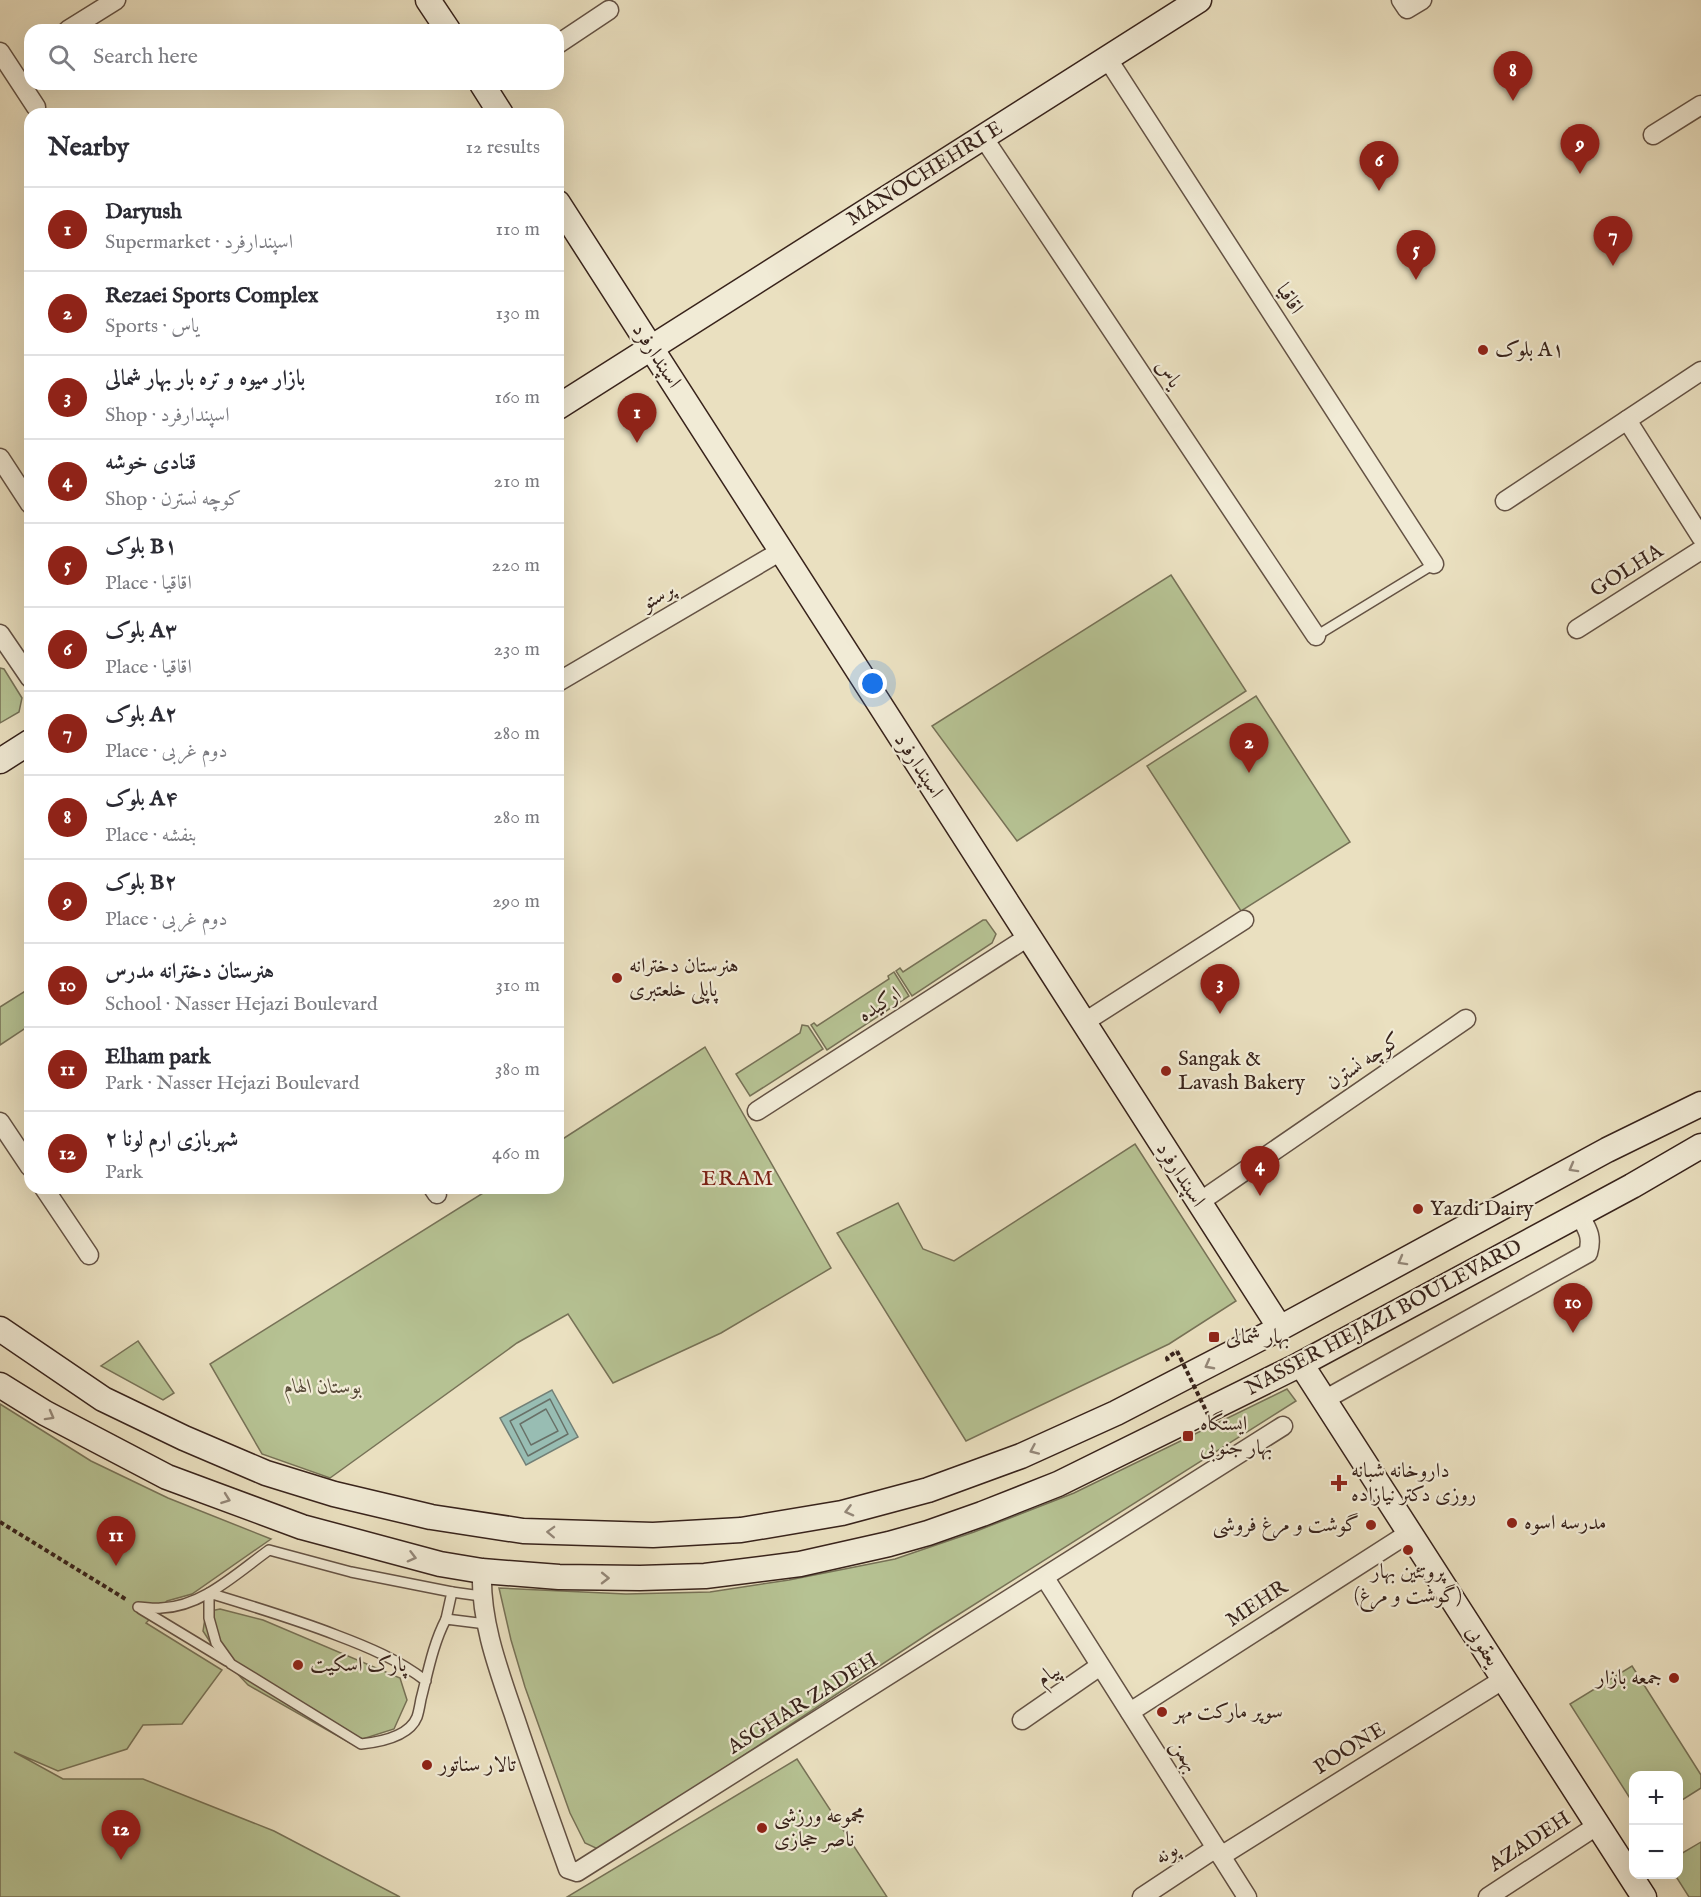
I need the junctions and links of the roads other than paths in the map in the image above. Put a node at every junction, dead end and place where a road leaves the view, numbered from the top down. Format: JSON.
{"nodes":[{"id":1,"x":116,"y":0,"type":"edge"},
{"id":2,"x":428,"y":0,"type":"edge"},
{"id":3,"x":1199,"y":0,"type":"edge"},
{"id":4,"x":1401,"y":0,"type":"edge"},
{"id":5,"x":1422,"y":0,"type":"edge"},
{"id":6,"x":609,"y":10,"type":"dead end"},
{"id":7,"x":78,"y":24,"type":"edge"},
{"id":8,"x":444,"y":24,"type":"edge"},
{"id":9,"x":564,"y":40,"type":"edge"},
{"id":10,"x":0,"y":52,"type":"edge"},
{"id":11,"x":1107,"y":58,"type":"junction"},
{"id":12,"x":24,"y":89,"type":"edge"},
{"id":13,"x":25,"y":90,"type":"edge"},
{"id":14,"x":490,"y":90,"type":"edge"},
{"id":15,"x":1701,"y":105,"type":"edge"},
{"id":16,"x":36,"y":107,"type":"dead end"},
{"id":17,"x":498,"y":108,"type":"edge"},
{"id":18,"x":1653,"y":135,"type":"dead end"},
{"id":19,"x":983,"y":137,"type":"junction"},
{"id":20,"x":564,"y":212,"type":"edge"},
{"id":21,"x":651,"y":348,"type":"junction"},
{"id":22,"x":1701,"y":371,"type":"edge"},
{"id":23,"x":564,"y":403,"type":"edge"},
{"id":24,"x":1628,"y":420,"type":"junction"},
{"id":25,"x":0,"y":458,"type":"edge"},
{"id":26,"x":24,"y":495,"type":"edge"},
{"id":27,"x":1505,"y":501,"type":"dead end"},
{"id":28,"x":1701,"y":537,"type":"edge"},
{"id":29,"x":1701,"y":550,"type":"edge"},
{"id":30,"x":781,"y":551,"type":"junction"},
{"id":31,"x":1434,"y":564,"type":"joint"},
{"id":32,"x":1576,"y":629,"type":"dead end"},
{"id":33,"x":0,"y":634,"type":"edge"},
{"id":34,"x":1316,"y":636,"type":"joint"},
{"id":35,"x":24,"y":669,"type":"edge"},
{"id":36,"x":564,"y":678,"type":"edge"},
{"id":37,"x":24,"y":746,"type":"edge"},
{"id":38,"x":0,"y":761,"type":"edge"},
{"id":39,"x":1244,"y":920,"type":"dead end"},
{"id":40,"x":1028,"y":937,"type":"junction"},
{"id":41,"x":1466,"y":1020,"type":"dead end"},
{"id":42,"x":1083,"y":1023,"type":"junction"},
{"id":43,"x":1701,"y":1093,"type":"edge"},
{"id":44,"x":1701,"y":1104,"type":"edge"},
{"id":45,"x":757,"y":1111,"type":"dead end"},
{"id":46,"x":0,"y":1122,"type":"edge"},
{"id":47,"x":1701,"y":1146,"type":"edge"},
{"id":48,"x":1606,"y":1150,"type":"junction"},
{"id":49,"x":1701,"y":1154,"type":"edge"},
{"id":50,"x":24,"y":1158,"type":"edge"},
{"id":51,"x":1632,"y":1186,"type":"junction"},
{"id":52,"x":48,"y":1194,"type":"edge"},
{"id":53,"x":1198,"y":1203,"type":"junction"},
{"id":54,"x":1579,"y":1214,"type":"junction"},
{"id":55,"x":89,"y":1255,"type":"dead end"},
{"id":56,"x":1280,"y":1328,"type":"junction"},
{"id":57,"x":0,"y":1329,"type":"edge"},
{"id":58,"x":1300,"y":1364,"type":"junction"},
{"id":59,"x":0,"y":1385,"type":"edge"},
{"id":60,"x":1324,"y":1401,"type":"junction"},
{"id":61,"x":1283,"y":1426,"type":"dead end"},
{"id":62,"x":1409,"y":1533,"type":"junction"},
{"id":63,"x":482,"y":1571,"type":"junction"},
{"id":64,"x":1045,"y":1578,"type":"junction"},
{"id":65,"x":452,"y":1592,"type":"junction"},
{"id":66,"x":209,"y":1593,"type":"junction"},
{"id":67,"x":481,"y":1596,"type":"junction"},
{"id":68,"x":446,"y":1619,"type":"junction"},
{"id":69,"x":486,"y":1624,"type":"junction"},
{"id":70,"x":231,"y":1664,"type":"junction"},
{"id":71,"x":1100,"y":1666,"type":"junction"},
{"id":72,"x":1503,"y":1679,"type":"junction"},
{"id":73,"x":426,"y":1681,"type":"junction"},
{"id":74,"x":1130,"y":1712,"type":"junction"},
{"id":75,"x":1022,"y":1720,"type":"dead end"},
{"id":76,"x":1598,"y":1825,"type":"junction"},
{"id":77,"x":1219,"y":1852,"type":"junction"},
{"id":78,"x":1142,"y":1897,"type":"edge"},
{"id":79,"x":1247,"y":1897,"type":"edge"},
{"id":80,"x":1488,"y":1897,"type":"edge"},
{"id":81,"x":1644,"y":1897,"type":"edge"}],
"edges":[{"from":1,"to":7,"type":"street"},
{"from":2,"to":8,"type":"main road"},
{"from":3,"to":11,"type":"main road","name":"MANOCHEHRI E"},
{"from":4,"to":5,"type":"street"},
{"from":6,"to":9,"type":"street"},
{"from":10,"to":12,"type":"street"},
{"from":11,"to":19,"type":"main road","name":"MANOCHEHRI E"},
{"from":11,"to":31,"type":"street","name":"اقاقیا"},
{"from":13,"to":16,"type":"street"},
{"from":14,"to":17,"type":"main road"},
{"from":15,"to":18,"type":"street"},
{"from":19,"to":21,"type":"main road","name":"MANOCHEHRI E"},
{"from":19,"to":34,"type":"street","name":"یاس"},
{"from":20,"to":21,"type":"main road","name":"اسپندارفرد"},
{"from":21,"to":23,"type":"main road","name":"MANOCHEHRI E"},
{"from":21,"to":30,"type":"main road","name":"اسپندارفرد"},
{"from":22,"to":24,"type":"street"},
{"from":24,"to":27,"type":"street"},
{"from":24,"to":28,"type":"street"},
{"from":25,"to":26,"type":"street"},
{"from":29,"to":32,"type":"street","name":"GOLHA"},
{"from":30,"to":36,"type":"street","name":"پرستو"},
{"from":30,"to":40,"type":"main road","name":"اسپندارفرد"},
{"from":31,"to":34,"type":"lane"},
{"from":33,"to":35,"type":"street"},
{"from":37,"to":38,"type":"main road"},
{"from":39,"to":42,"type":"street"},
{"from":40,"to":42,"type":"main road","name":"اسپندارفرد"},
{"from":40,"to":45,"type":"street","name":"ارکیده"},
{"from":41,"to":53,"type":"street","name":"کوچه نسترن"},
{"from":42,"to":53,"type":"main road","name":"اسپندارفرد"},
{"from":43,"to":48,"type":"main road"},
{"from":44,"to":48,"type":"main road","name":"NASSER HEJAZI BOULEVARD"},
{"from":46,"to":50,"type":"street"},
{"from":47,"to":51,"type":"main road","name":"NASSER HEJAZI BOULEVARD"},
{"from":48,"to":56,"type":"main road","name":"NASSER HEJAZI BOULEVARD","one_way":true},
{"from":49,"to":51,"type":"main road"},
{"from":51,"to":54,"type":"main road","name":"NASSER HEJAZI BOULEVARD"},
{"from":52,"to":55,"type":"street"},
{"from":53,"to":56,"type":"main road","name":"اسپندارفرد"},
{"from":54,"to":58,"type":"main road","name":"NASSER HEJAZI BOULEVARD"},
{"from":54,"to":60,"type":"street"},
{"from":56,"to":57,"type":"main road","name":"NASSER HEJAZI BOULEVARD","one_way":true},
{"from":58,"to":60,"type":"main road","name":"یعقوبی"},
{"from":63,"to":58,"type":"main road","name":"NASSER HEJAZI BOULEVARD","one_way":true},
{"from":59,"to":63,"type":"main road","name":"NASSER HEJAZI BOULEVARD","one_way":true},
{"from":60,"to":62,"type":"main road","name":"یعقوبی"},
{"from":61,"to":64,"type":"street","name":"ASGHAR ZADEH"},
{"from":62,"to":72,"type":"main road","name":"یعقوبی"},
{"from":62,"to":74,"type":"street","name":"MEHR"},
{"from":63,"to":67,"type":"street","name":"ASGHAR ZADEH"},
{"from":64,"to":69,"type":"street","name":"ASGHAR ZADEH"},
{"from":64,"to":71,"type":"street","name":"بهمن"},
{"from":65,"to":66,"type":"lane"},
{"from":65,"to":67,"type":"lane"},
{"from":65,"to":68,"type":"lane"},
{"from":66,"to":70,"type":"lane"},
{"from":66,"to":70,"type":"lane"},
{"from":66,"to":73,"type":"lane"},
{"from":67,"to":69,"type":"street","name":"ASGHAR ZADEH"},
{"from":68,"to":69,"type":"lane"},
{"from":68,"to":73,"type":"lane"},
{"from":70,"to":73,"type":"lane"},
{"from":71,"to":74,"type":"street","name":"بهمن"},
{"from":71,"to":75,"type":"street","name":"پیام"},
{"from":72,"to":76,"type":"main road","name":"یعقوبی"},
{"from":72,"to":77,"type":"street","name":"POONE"},
{"from":74,"to":77,"type":"street","name":"بهمن"},
{"from":76,"to":80,"type":"street","name":"AZADEH"},
{"from":76,"to":81,"type":"main road","name":"یعقوبی"},
{"from":77,"to":78,"type":"street","name":"پونه"},
{"from":77,"to":79,"type":"street","name":"بهمن"}]}
